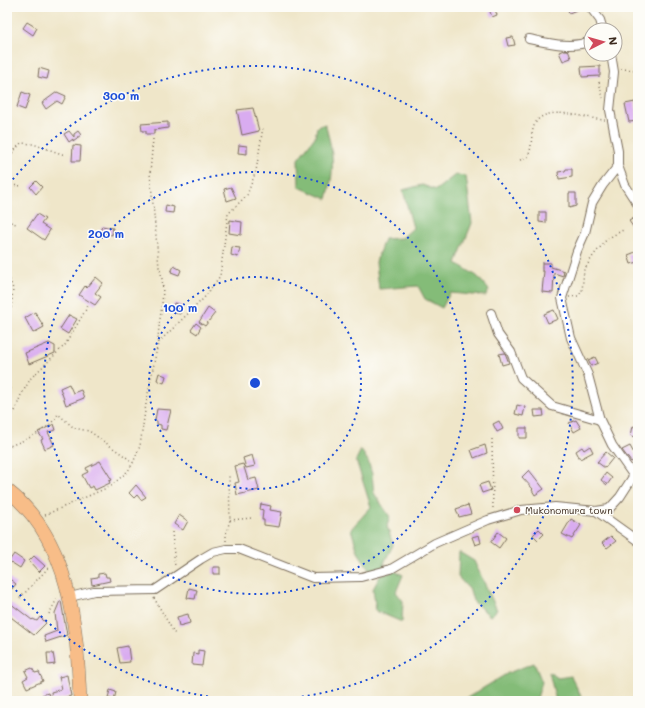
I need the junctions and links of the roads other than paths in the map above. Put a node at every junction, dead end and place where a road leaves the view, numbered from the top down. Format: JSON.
{"nodes":[{"id":1,"x":590,"y":7,"type":"edge"},
{"id":2,"x":601,"y":22,"type":"edge"},
{"id":3,"x":529,"y":39,"type":"dead end"},
{"id":4,"x":583,"y":44,"type":"edge"},
{"id":5,"x":612,"y":62,"type":"edge"},
{"id":6,"x":618,"y":166,"type":"junction"},
{"id":7,"x":638,"y":205,"type":"edge"},
{"id":8,"x":491,"y":313,"type":"dead end"},
{"id":9,"x":600,"y":420,"type":"junction"},
{"id":10,"x":635,"y":472,"type":"edge"},
{"id":11,"x":7,"y":490,"type":"edge"},
{"id":12,"x":596,"y":511,"type":"junction"},
{"id":13,"x":638,"y":541,"type":"edge"},
{"id":14,"x":69,"y":594,"type":"junction"},
{"id":15,"x":80,"y":701,"type":"edge"}],
"edges":[{"from":1,"to":2,"type":"street"},
{"from":3,"to":4,"type":"street"},
{"from":5,"to":6,"type":"street"},
{"from":6,"to":7,"type":"street"},
{"from":6,"to":9,"type":"street"},
{"from":8,"to":9,"type":"street"},
{"from":9,"to":10,"type":"street"},
{"from":10,"to":12,"type":"street"},
{"from":11,"to":14,"type":"main road"},
{"from":12,"to":13,"type":"street"},
{"from":12,"to":14,"type":"street"},
{"from":14,"to":15,"type":"main road"}]}
